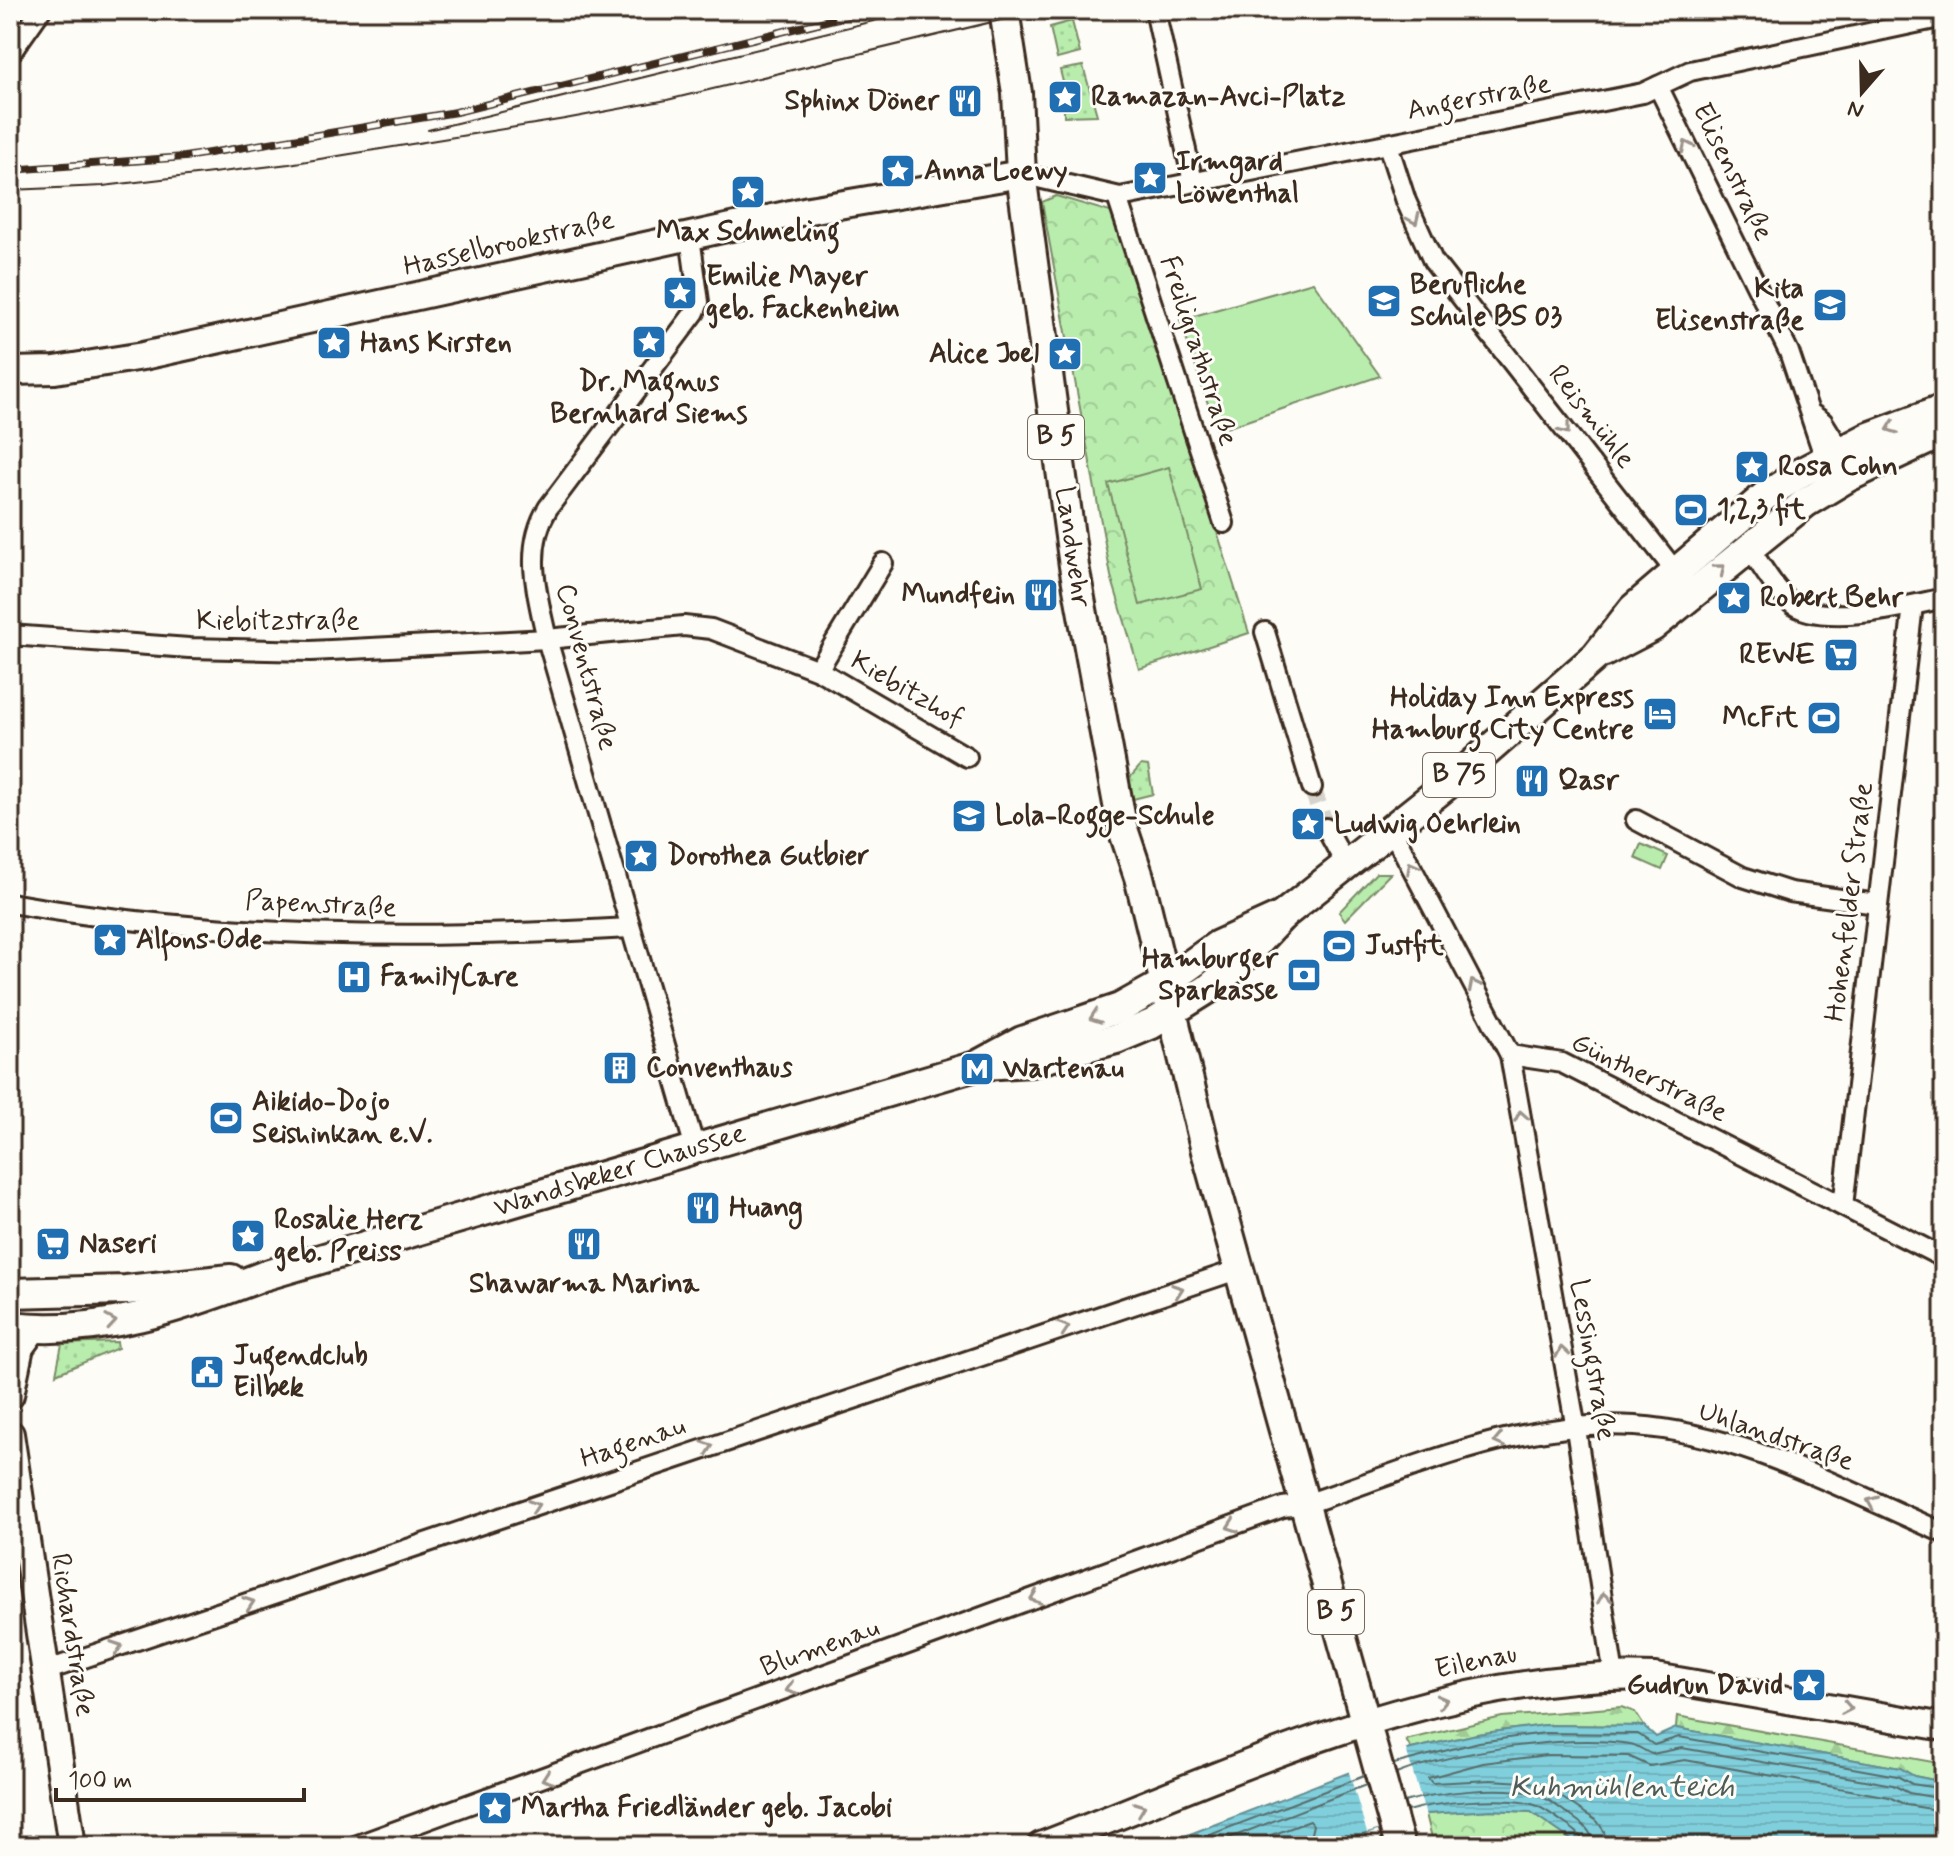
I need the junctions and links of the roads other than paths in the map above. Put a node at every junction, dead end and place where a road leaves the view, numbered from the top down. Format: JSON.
{"nodes":[{"id":1,"x":41,"y":10,"type":"edge"},
{"id":2,"x":1004,"y":10,"type":"edge"},
{"id":3,"x":1155,"y":10,"type":"edge"},
{"id":4,"x":1944,"y":17,"type":"edge"},
{"id":5,"x":10,"y":54,"type":"edge"},
{"id":6,"x":1658,"y":86,"type":"junction"},
{"id":7,"x":1388,"y":145,"type":"junction"},
{"id":8,"x":1021,"y":174,"type":"junction"},
{"id":9,"x":1193,"y":182,"type":"junction"},
{"id":10,"x":1117,"y":197,"type":"junction"},
{"id":11,"x":690,"y":237,"type":"junction"},
{"id":12,"x":10,"y":371,"type":"edge"},
{"id":13,"x":1944,"y":409,"type":"edge"},
{"id":14,"x":1944,"y":432,"type":"edge"},
{"id":15,"x":1833,"y":455,"type":"junction"},
{"id":16,"x":1823,"y":491,"type":"junction"},
{"id":17,"x":1224,"y":523,"type":"dead end"},
{"id":18,"x":1748,"y":546,"type":"junction"},
{"id":19,"x":883,"y":563,"type":"dead end"},
{"id":20,"x":1684,"y":582,"type":"junction"},
{"id":21,"x":1944,"y":598,"type":"edge"},
{"id":22,"x":1913,"y":605,"type":"junction"},
{"id":23,"x":1265,"y":632,"type":"dead end"},
{"id":24,"x":10,"y":635,"type":"edge"},
{"id":25,"x":547,"y":639,"type":"junction"},
{"id":26,"x":818,"y":670,"type":"junction"},
{"id":27,"x":967,"y":757,"type":"dead end"},
{"id":28,"x":1312,"y":787,"type":"tunnel mouth"},
{"id":29,"x":1636,"y":820,"type":"dead end"},
{"id":30,"x":1326,"y":828,"type":"tunnel mouth"},
{"id":31,"x":1392,"y":830,"type":"junction"},
{"id":32,"x":1346,"y":865,"type":"junction"},
{"id":33,"x":10,"y":903,"type":"edge"},
{"id":34,"x":1877,"y":904,"type":"junction"},
{"id":35,"x":1282,"y":916,"type":"junction"},
{"id":36,"x":630,"y":928,"type":"junction"},
{"id":37,"x":1165,"y":983,"type":"junction"},
{"id":38,"x":1171,"y":1013,"type":"junction"},
{"id":39,"x":1510,"y":1055,"type":"junction"},
{"id":40,"x":976,"y":1066,"type":"junction"},
{"id":41,"x":695,"y":1148,"type":"junction"},
{"id":42,"x":1843,"y":1206,"type":"junction"},
{"id":43,"x":1944,"y":1258,"type":"edge"},
{"id":44,"x":1240,"y":1269,"type":"junction"},
{"id":45,"x":263,"y":1276,"type":"junction"},
{"id":46,"x":10,"y":1293,"type":"edge"},
{"id":47,"x":45,"y":1293,"type":"junction"},
{"id":48,"x":10,"y":1306,"type":"edge"},
{"id":49,"x":22,"y":1327,"type":"edge"},
{"id":50,"x":10,"y":1395,"type":"edge"},
{"id":51,"x":1576,"y":1429,"type":"junction"},
{"id":52,"x":10,"y":1434,"type":"edge"},
{"id":53,"x":1306,"y":1504,"type":"junction"},
{"id":54,"x":1944,"y":1533,"type":"edge"},
{"id":55,"x":45,"y":1671,"type":"junction"},
{"id":56,"x":1614,"y":1676,"type":"junction"},
{"id":57,"x":1367,"y":1720,"type":"junction"},
{"id":58,"x":1944,"y":1727,"type":"edge"},
{"id":59,"x":1397,"y":1835,"type":"edge"},
{"id":60,"x":72,"y":1846,"type":"edge"},
{"id":61,"x":355,"y":1846,"type":"edge"},
{"id":62,"x":1041,"y":1846,"type":"edge"}],
"edges":[{"from":1,"to":5,"type":"street"},
{"from":2,"to":8,"type":"main road","name":"Landwehr","number":"B 5"},
{"from":3,"to":9,"type":"street"},
{"from":4,"to":6,"type":"street","name":"Angerstraße"},
{"from":6,"to":7,"type":"street","name":"Angerstraße"},
{"from":15,"to":6,"type":"street","name":"Elisenstraße","one_way":true},
{"from":7,"to":9,"type":"street","name":"Angerstraße"},
{"from":7,"to":20,"type":"street","name":"Reismühle","one_way":true},
{"from":8,"to":10,"type":"street","name":"Angerstraße"},
{"from":8,"to":11,"type":"street","name":"Hasselbrookstraße"},
{"from":8,"to":37,"type":"main road","name":"Landwehr","number":"B 5"},
{"from":9,"to":10,"type":"street","name":"Angerstraße"},
{"from":10,"to":17,"type":"street","name":"Freiligrathstraße"},
{"from":11,"to":12,"type":"street","name":"Hasselbrookstraße"},
{"from":11,"to":25,"type":"street","name":"Conventstraße"},
{"from":13,"to":15,"type":"main road","number":"B 75","one_way":true},
{"from":14,"to":16,"type":"main road","number":"B 75"},
{"from":15,"to":16,"type":"street"},
{"from":15,"to":20,"type":"main road","number":"B 75"},
{"from":16,"to":18,"type":"main road","number":"B 75"},
{"from":20,"to":18,"type":"main road","number":"B 75","one_way":true},
{"from":18,"to":22,"type":"street"},
{"from":19,"to":26,"type":"street","name":"Kiebitzhof"},
{"from":20,"to":31,"type":"main road","number":"B 75"},
{"from":21,"to":22,"type":"street"},
{"from":22,"to":34,"type":"street","name":"Hohenfelder Straße"},
{"from":23,"to":28,"type":"street"},
{"from":24,"to":25,"type":"street","name":"Kiebitzstraße"},
{"from":25,"to":26,"type":"street","name":"Kiebitzhof"},
{"from":25,"to":36,"type":"street","name":"Conventstraße"},
{"from":26,"to":27,"type":"street","name":"Kiebitzhof"},
{"from":29,"to":34,"type":"street"},
{"from":30,"to":32,"type":"street"},
{"from":31,"to":32,"type":"main road","number":"B 75"},
{"from":39,"to":31,"type":"street","one_way":true},
{"from":32,"to":35,"type":"main road","number":"B 75"},
{"from":33,"to":36,"type":"street","name":"Papenstraße"},
{"from":34,"to":42,"type":"street","name":"Hohenfelder Straße"},
{"from":35,"to":37,"type":"main road","number":"B 75"},
{"from":35,"to":38,"type":"main road","number":"B 75"},
{"from":36,"to":41,"type":"street","name":"Conventstraße"},
{"from":37,"to":38,"type":"main road","number":"B 5"},
{"from":37,"to":40,"type":"main road","name":"Wandsbeker Chaussee","one_way":true},
{"from":38,"to":40,"type":"main road","name":"Wandsbeker Chaussee"},
{"from":38,"to":44,"type":"main road","number":"B 5"},
{"from":39,"to":42,"type":"street","name":"Güntherstraße"},
{"from":51,"to":39,"type":"street","name":"Lessingstraße","one_way":true},
{"from":40,"to":41,"type":"main road","name":"Wandsbeker Chaussee"},
{"from":41,"to":45,"type":"main road","name":"Wandsbeker Chaussee"},
{"from":42,"to":43,"type":"street","name":"Güntherstraße"},
{"from":44,"to":53,"type":"main road","number":"B 5"},
{"from":55,"to":44,"type":"street","name":"Hagenau","one_way":true},
{"from":45,"to":47,"type":"main road","name":"Wandsbeker Chaussee"},
{"from":49,"to":45,"type":"main road","name":"Wandsbeker Chaussee","one_way":true},
{"from":46,"to":47,"type":"main road","name":"Wandsbeker Chaussee"},
{"from":47,"to":48,"type":"street"},
{"from":49,"to":50,"type":"street"},
{"from":51,"to":53,"type":"street","name":"Uhlandstraße","one_way":true},
{"from":54,"to":51,"type":"street","name":"Uhlandstraße","one_way":true},
{"from":56,"to":51,"type":"street","name":"Lessingstraße","one_way":true},
{"from":52,"to":55,"type":"street","name":"Richardstraße"},
{"from":53,"to":57,"type":"main road","number":"B 5"},
{"from":53,"to":61,"type":"street","name":"Blumenau","one_way":true},
{"from":55,"to":60,"type":"street","name":"Richardstraße"},
{"from":57,"to":56,"type":"street","name":"Eilenau","one_way":true},
{"from":56,"to":58,"type":"street","name":"Eilenau","one_way":true},
{"from":57,"to":59,"type":"main road","number":"B 5"},
{"from":62,"to":57,"type":"street","name":"Eilenau","one_way":true}]}
